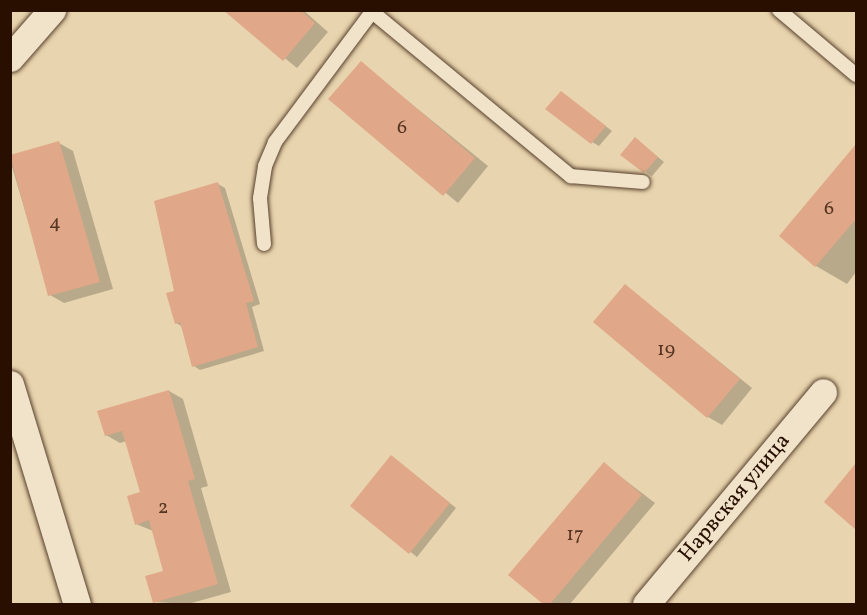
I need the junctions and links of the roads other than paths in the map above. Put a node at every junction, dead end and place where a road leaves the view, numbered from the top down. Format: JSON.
{"nodes":[{"id":1,"x":52,"y":10,"type":"edge"},
{"id":2,"x":779,"y":10,"type":"edge"},
{"id":3,"x":371,"y":11,"type":"edge"},
{"id":4,"x":10,"y":58,"type":"edge"},
{"id":5,"x":856,"y":75,"type":"edge"},
{"id":6,"x":643,"y":182,"type":"dead end"},
{"id":7,"x":264,"y":244,"type":"dead end"},
{"id":8,"x":10,"y":384,"type":"edge"},
{"id":9,"x":823,"y":392,"type":"dead end"},
{"id":10,"x":77,"y":604,"type":"edge"},
{"id":11,"x":646,"y":604,"type":"edge"}],
"edges":[{"from":1,"to":4,"type":"street"},
{"from":2,"to":5,"type":"lane"},
{"from":3,"to":6,"type":"lane"},
{"from":3,"to":7,"type":"lane"},
{"from":8,"to":10,"type":"street"},
{"from":9,"to":11,"type":"street","name":"Нарвская улица"}]}
